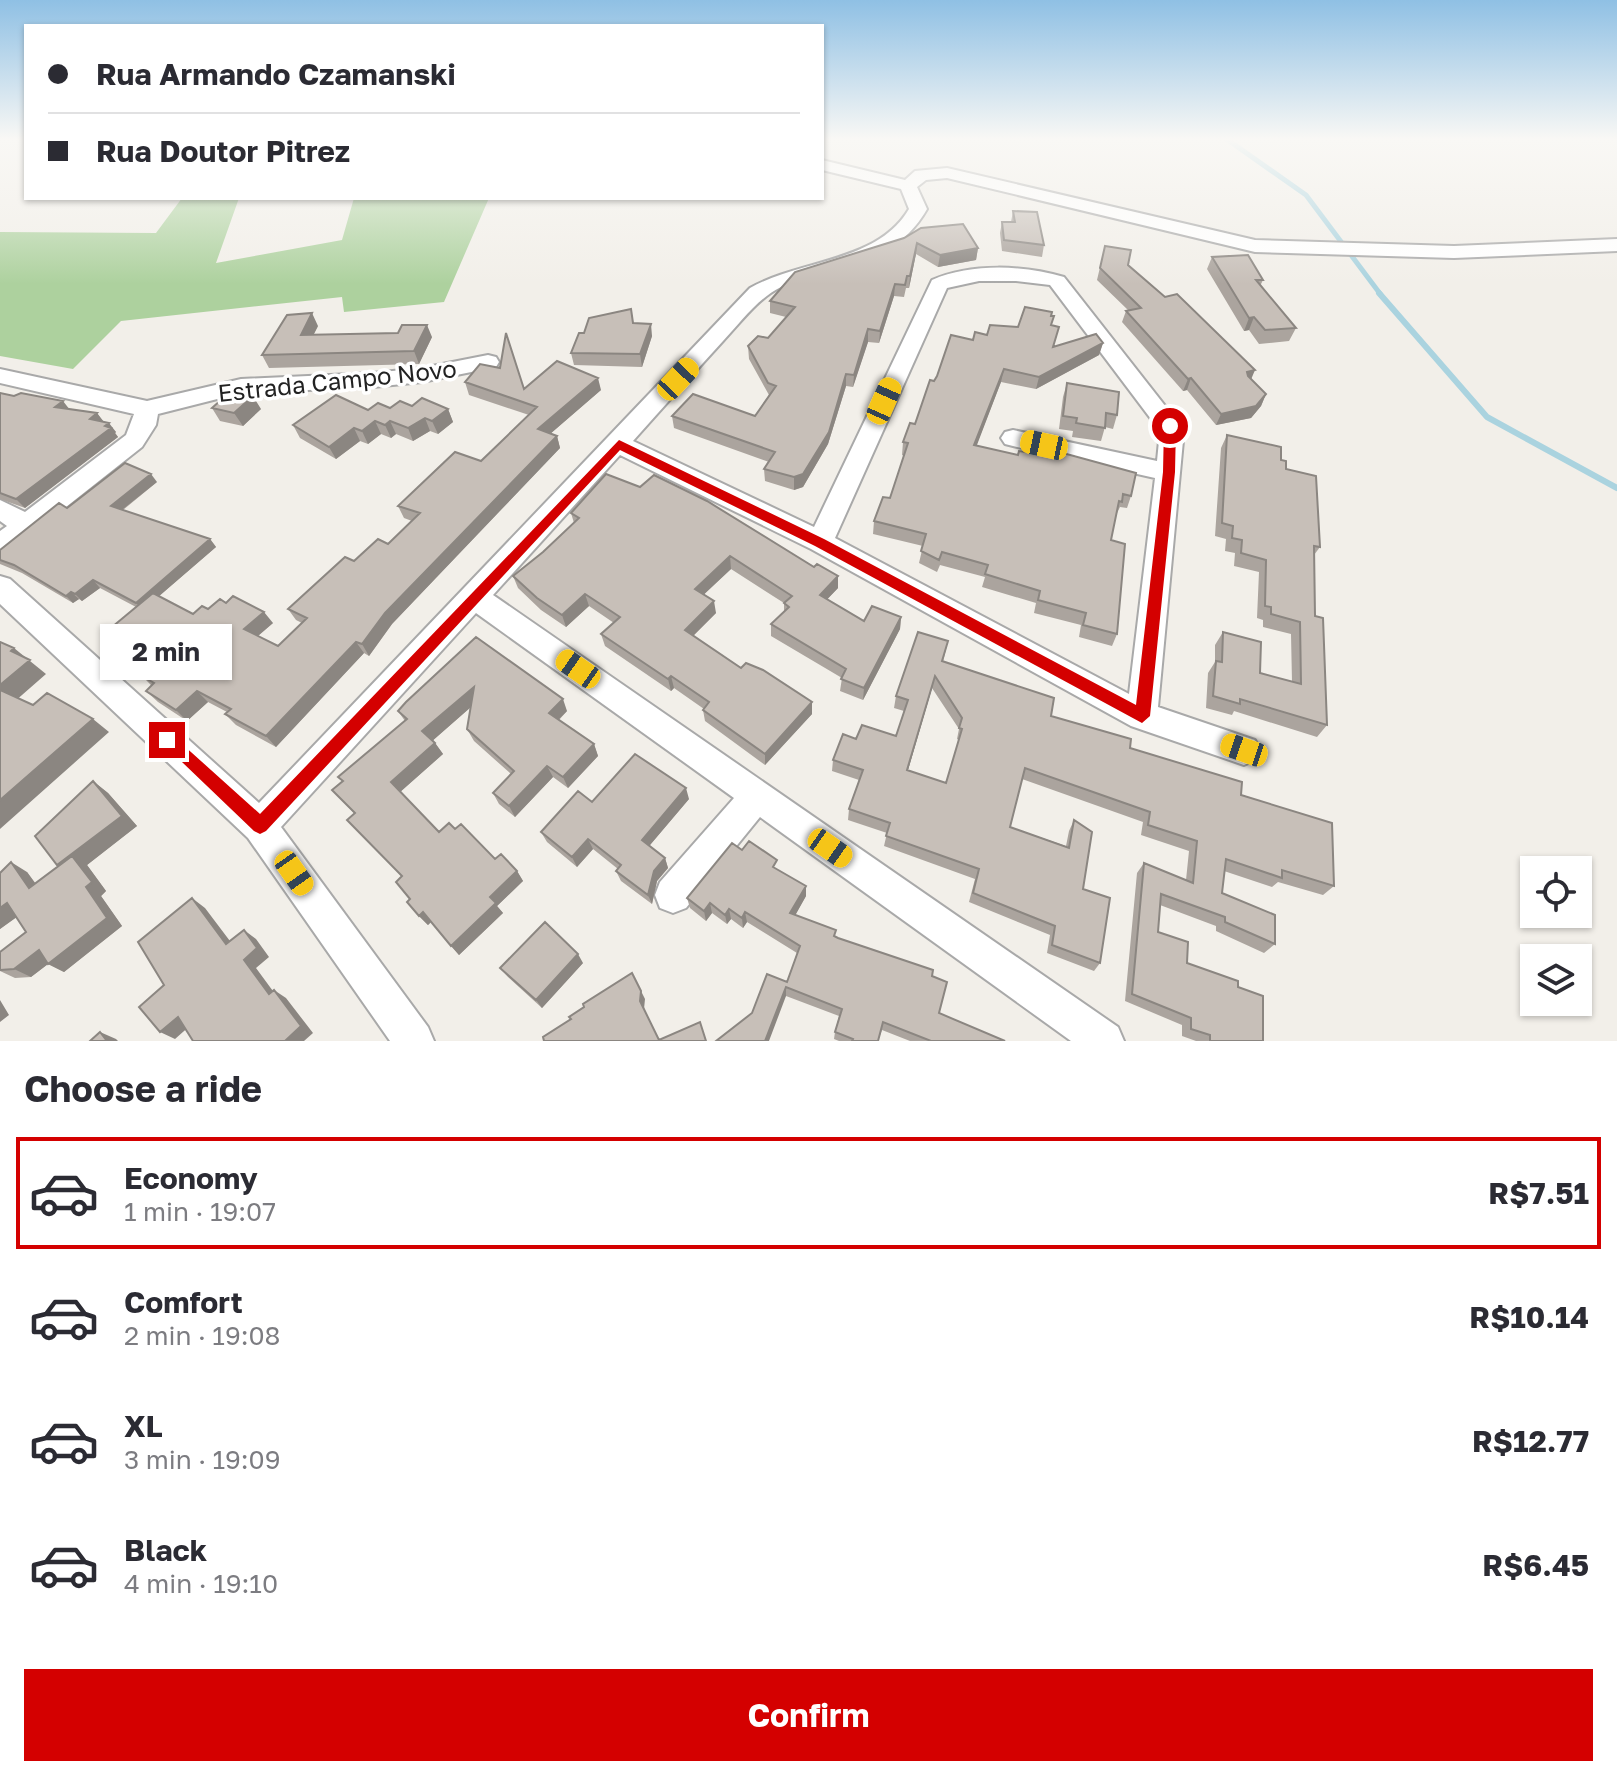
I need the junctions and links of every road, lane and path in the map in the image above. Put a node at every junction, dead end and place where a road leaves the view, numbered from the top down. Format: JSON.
{"nodes":[{"id":1,"x":908,"y":186,"type":"edge"},
{"id":2,"x":1004,"y":187,"type":"edge"},
{"id":3,"x":1617,"y":245,"type":"edge"},
{"id":4,"x":488,"y":362,"type":"edge"},
{"id":5,"x":0,"y":376,"type":"edge"},
{"id":6,"x":147,"y":409,"type":"junction"},
{"id":7,"x":1013,"y":438,"type":"dead end"},
{"id":8,"x":619,"y":444,"type":"junction"},
{"id":9,"x":1169,"y":472,"type":"junction"},
{"id":10,"x":0,"y":509,"type":"edge"},
{"id":11,"x":26,"y":525,"type":"junction"},
{"id":12,"x":820,"y":542,"type":"junction"},
{"id":13,"x":0,"y":545,"type":"edge"},
{"id":14,"x":0,"y":587,"type":"edge"},
{"id":15,"x":475,"y":597,"type":"junction"},
{"id":16,"x":1142,"y":716,"type":"junction"},
{"id":17,"x":1244,"y":750,"type":"dead end"},
{"id":18,"x":757,"y":796,"type":"junction"},
{"id":19,"x":260,"y":826,"type":"junction"},
{"id":20,"x":673,"y":895,"type":"dead end"},
{"id":21,"x":414,"y":1041,"type":"edge"},
{"id":22,"x":1104,"y":1041,"type":"edge"}],
"edges":[{"from":1,"to":8,"type":"street"},
{"from":2,"to":3,"type":"street"},
{"from":4,"to":6,"type":"street","name":"Estrada Campo Novo"},
{"from":5,"to":6,"type":"street","name":"Estrada Campo Novo"},
{"from":6,"to":11,"type":"street"},
{"from":7,"to":9,"type":"street"},
{"from":8,"to":12,"type":"street"},
{"from":8,"to":15,"type":"street"},
{"from":9,"to":12,"type":"street"},
{"from":9,"to":16,"type":"street"},
{"from":10,"to":11,"type":"street"},
{"from":11,"to":13,"type":"street"},
{"from":12,"to":16,"type":"street"},
{"from":14,"to":19,"type":"street"},
{"from":15,"to":18,"type":"street"},
{"from":15,"to":19,"type":"street"},
{"from":16,"to":17,"type":"street"},
{"from":18,"to":20,"type":"street"},
{"from":18,"to":22,"type":"street"},
{"from":19,"to":21,"type":"street"}]}
